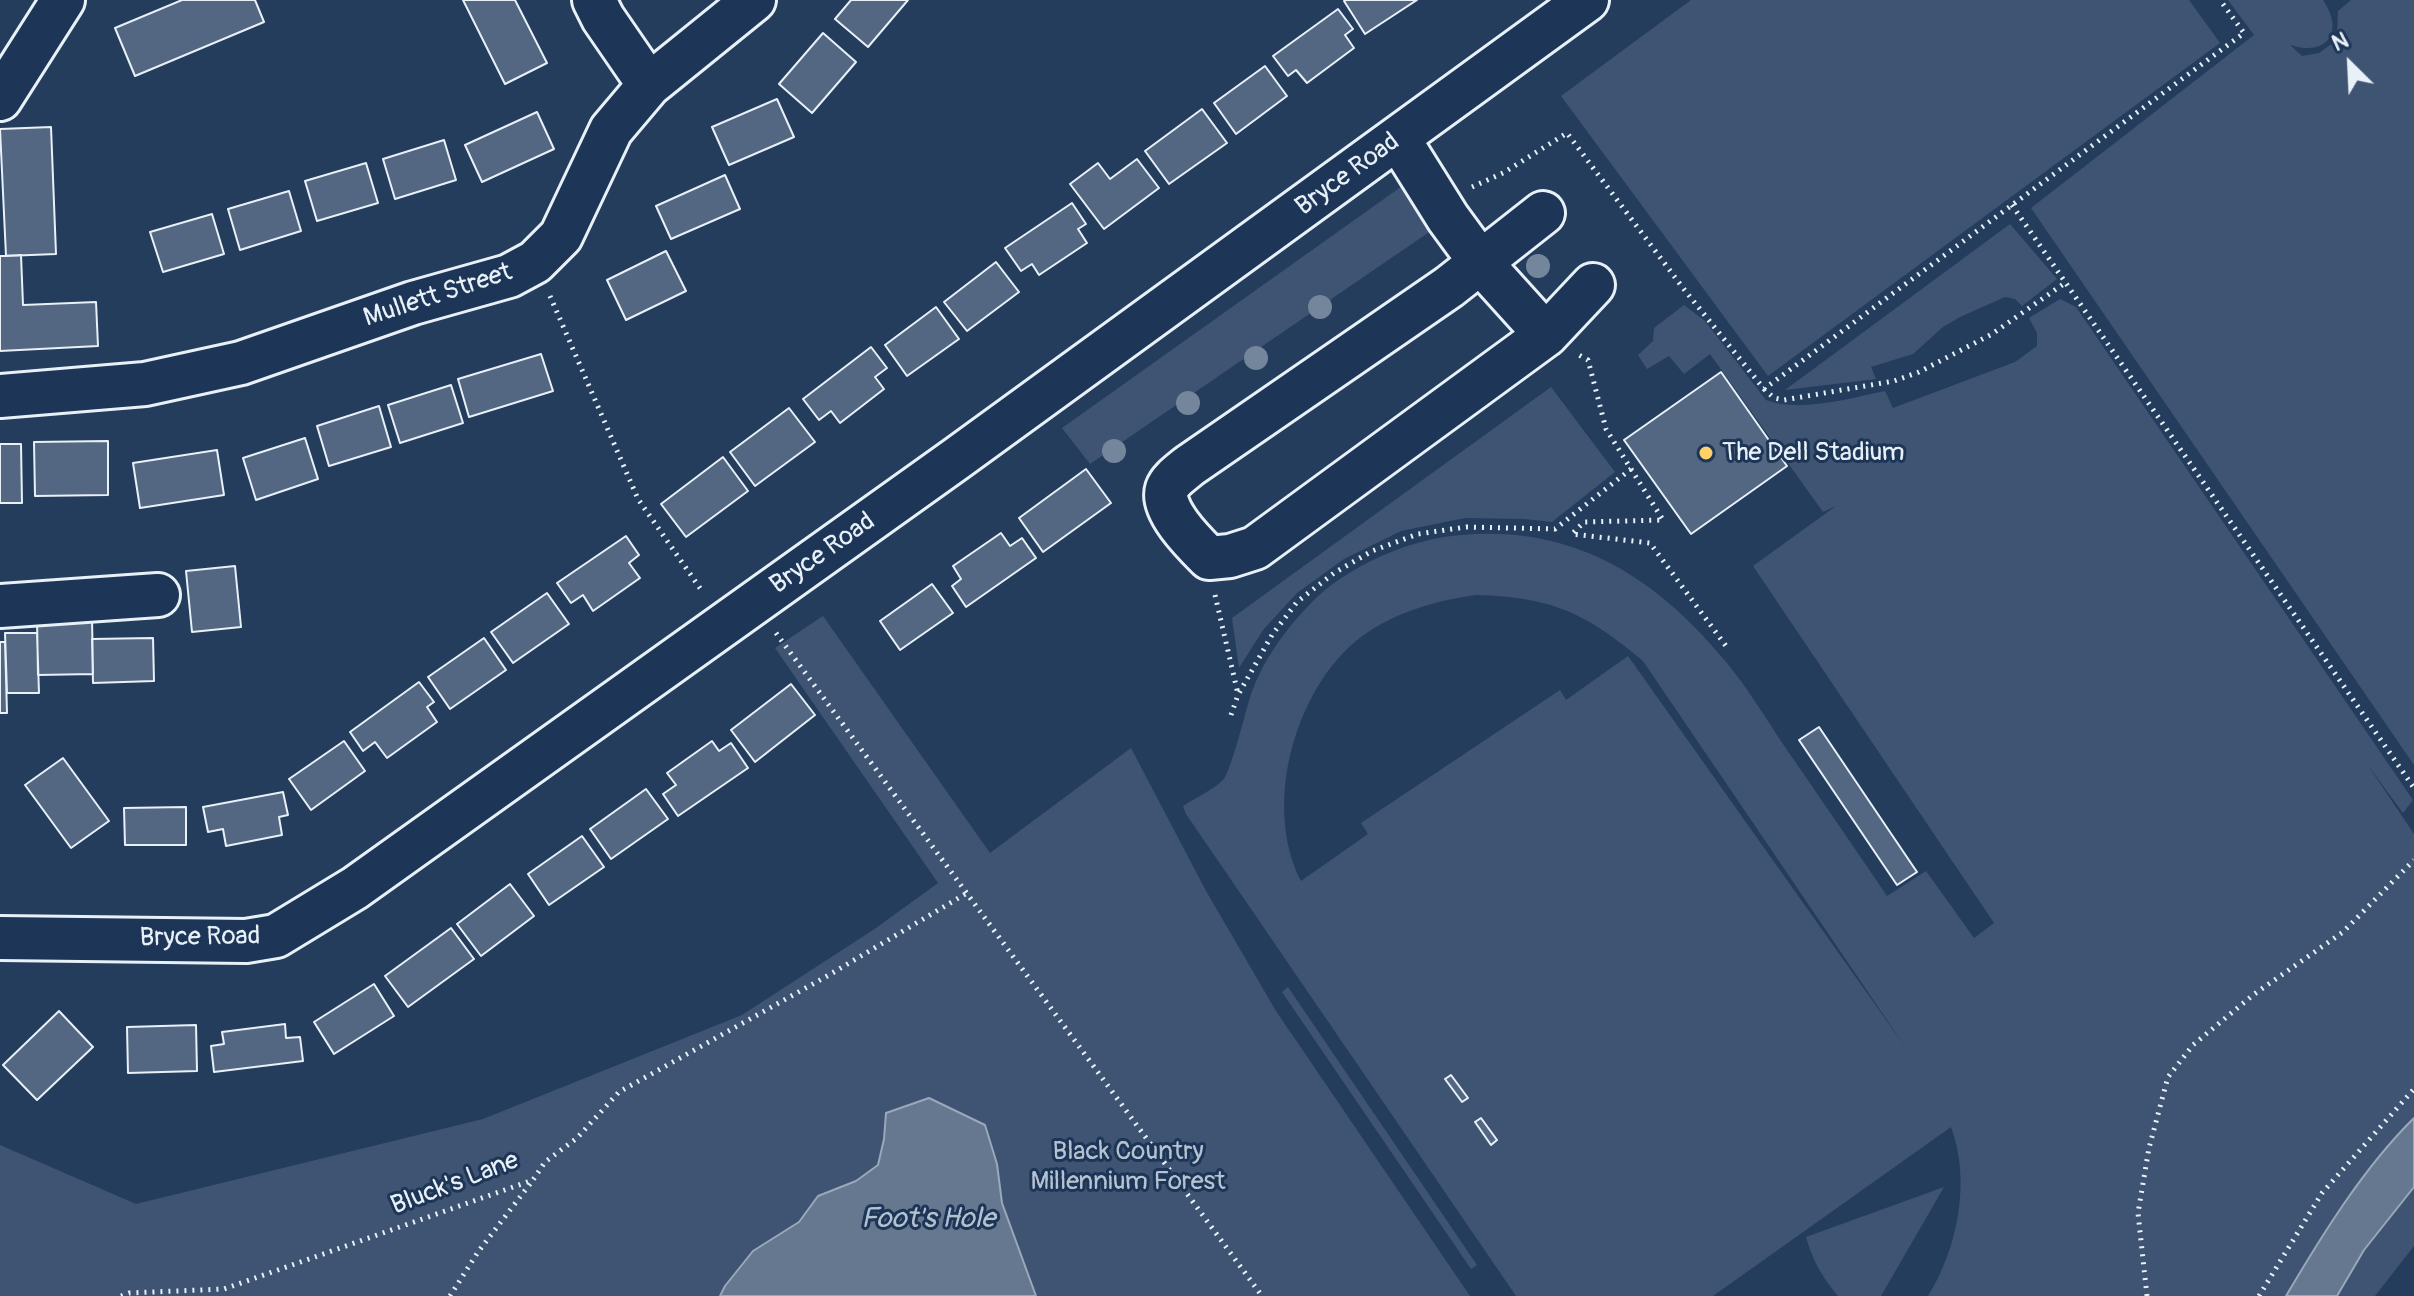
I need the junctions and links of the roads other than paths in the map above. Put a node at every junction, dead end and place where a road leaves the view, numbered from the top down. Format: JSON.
{"nodes":[{"id":1,"x":63,"y":0,"type":"edge"},
{"id":2,"x":594,"y":0,"type":"edge"},
{"id":3,"x":754,"y":0,"type":"edge"},
{"id":4,"x":1587,"y":0,"type":"edge"},
{"id":5,"x":649,"y":85,"type":"junction"},
{"id":6,"x":0,"y":99,"type":"edge"},
{"id":7,"x":1398,"y":138,"type":"junction"},
{"id":8,"x":1543,"y":213,"type":"dead end"},
{"id":9,"x":1481,"y":263,"type":"junction"},
{"id":10,"x":1593,"y":285,"type":"dead end"},
{"id":11,"x":1546,"y":335,"type":"junction"},
{"id":12,"x":0,"y":396,"type":"edge"},
{"id":13,"x":158,"y":595,"type":"dead end"},
{"id":14,"x":0,"y":606,"type":"edge"},
{"id":15,"x":0,"y":938,"type":"edge"}],
"edges":[{"from":1,"to":6,"type":"street"},
{"from":2,"to":5,"type":"street"},
{"from":3,"to":5,"type":"street","name":"Mullett Street"},
{"from":4,"to":7,"type":"street","name":"Bryce Road"},
{"from":5,"to":12,"type":"street","name":"Mullett Street"},
{"from":7,"to":9,"type":"street"},
{"from":7,"to":15,"type":"street","name":"Bryce Road"},
{"from":8,"to":9,"type":"street"},
{"from":9,"to":11,"type":"street"},
{"from":9,"to":11,"type":"street"},
{"from":10,"to":11,"type":"street"},
{"from":13,"to":14,"type":"street"}]}
